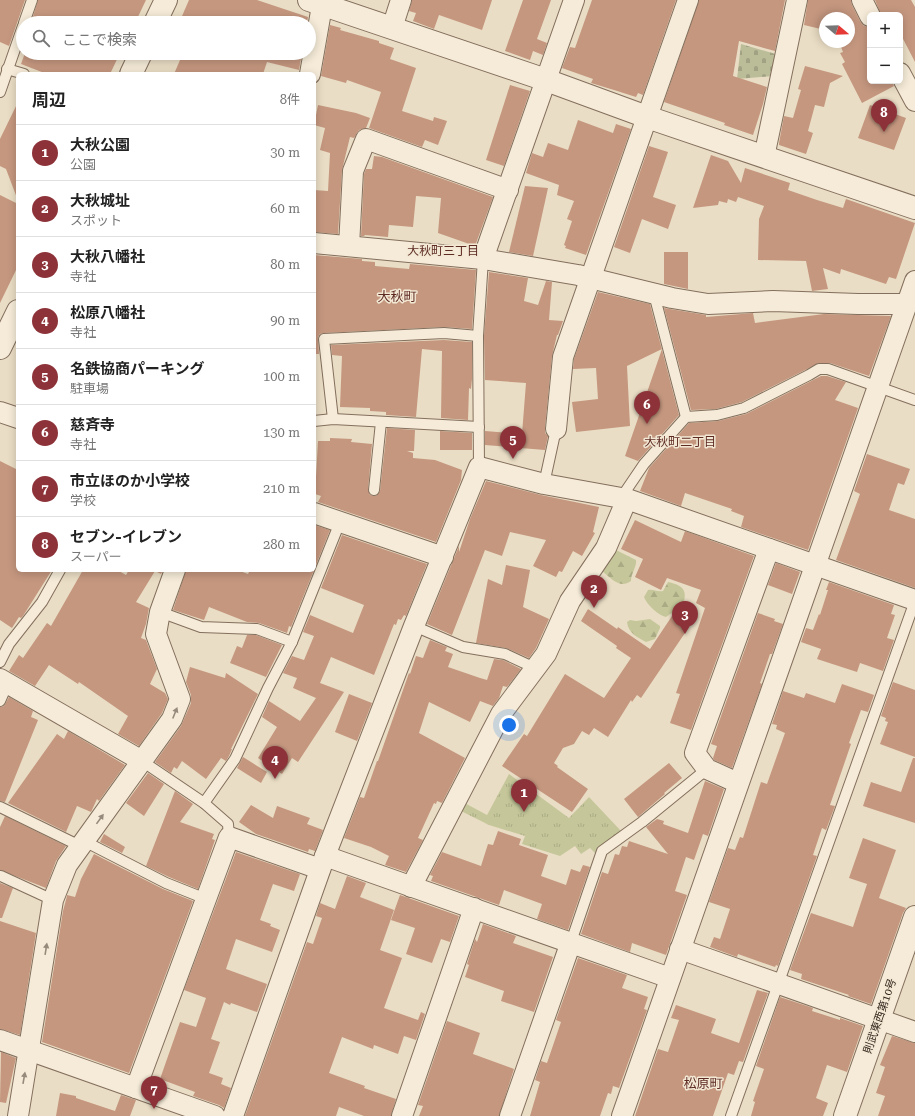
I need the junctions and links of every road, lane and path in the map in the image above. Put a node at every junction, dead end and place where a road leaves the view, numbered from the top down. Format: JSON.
{"nodes":[{"id":1,"x":32,"y":0,"type":"edge"},
{"id":2,"x":166,"y":0,"type":"edge"},
{"id":3,"x":401,"y":0,"type":"edge"},
{"id":4,"x":574,"y":0,"type":"edge"},
{"id":5,"x":688,"y":0,"type":"edge"},
{"id":6,"x":797,"y":0,"type":"edge"},
{"id":7,"x":862,"y":0,"type":"edge"},
{"id":8,"x":318,"y":2,"type":"edge"},
{"id":9,"x":868,"y":12,"type":"edge"},
{"id":10,"x":26,"y":16,"type":"edge"},
{"id":11,"x":159,"y":16,"type":"edge"},
{"id":12,"x":316,"y":20,"type":"edge"},
{"id":13,"x":392,"y":28,"type":"junction"},
{"id":14,"x":16,"y":45,"type":"edge"},
{"id":15,"x":138,"y":60,"type":"edge"},
{"id":16,"x":312,"y":60,"type":"edge"},
{"id":17,"x":7,"y":69,"type":"junction"},
{"id":18,"x":17,"y":72,"type":"edge"},
{"id":19,"x":132,"y":72,"type":"edge"},
{"id":20,"x":310,"y":72,"type":"edge"},
{"id":21,"x":903,"y":79,"type":"edge"},
{"id":22,"x":546,"y":80,"type":"junction"},
{"id":23,"x":0,"y":92,"type":"edge"},
{"id":24,"x":915,"y":101,"type":"edge"},
{"id":25,"x":647,"y":117,"type":"junction"},
{"id":26,"x":764,"y":157,"type":"junction"},
{"id":27,"x":508,"y":190,"type":"junction"},
{"id":28,"x":915,"y":208,"type":"edge"},
{"id":29,"x":316,"y":243,"type":"edge"},
{"id":30,"x":349,"y":246,"type":"junction"},
{"id":31,"x":483,"y":259,"type":"junction"},
{"id":32,"x":591,"y":278,"type":"junction"},
{"id":33,"x":915,"y":281,"type":"edge"},
{"id":34,"x":654,"y":294,"type":"junction"},
{"id":35,"x":907,"y":304,"type":"junction"},
{"id":36,"x":16,"y":314,"type":"edge"},
{"id":37,"x":478,"y":336,"type":"junction"},
{"id":38,"x":0,"y":348,"type":"edge"},
{"id":39,"x":878,"y":388,"type":"junction"},
{"id":40,"x":915,"y":400,"type":"edge"},
{"id":41,"x":0,"y":412,"type":"edge"},
{"id":42,"x":16,"y":417,"type":"edge"},
{"id":43,"x":686,"y":417,"type":"junction"},
{"id":44,"x":334,"y":419,"type":"junction"},
{"id":45,"x":316,"y":421,"type":"edge"},
{"id":46,"x":381,"y":422,"type":"junction"},
{"id":47,"x":479,"y":427,"type":"junction"},
{"id":48,"x":556,"y":429,"type":"joint"},
{"id":49,"x":479,"y":467,"type":"junction"},
{"id":50,"x":544,"y":484,"type":"junction"},
{"id":51,"x":374,"y":490,"type":"dead end"},
{"id":52,"x":624,"y":498,"type":"junction"},
{"id":53,"x":316,"y":514,"type":"edge"},
{"id":54,"x":340,"y":522,"type":"junction"},
{"id":55,"x":770,"y":549,"type":"junction"},
{"id":56,"x":443,"y":557,"type":"junction"},
{"id":57,"x":816,"y":566,"type":"junction"},
{"id":58,"x":59,"y":572,"type":"edge"},
{"id":59,"x":174,"y":572,"type":"edge"},
{"id":60,"x":915,"y":600,"type":"edge"},
{"id":61,"x":160,"y":612,"type":"junction"},
{"id":62,"x":414,"y":626,"type":"junction"},
{"id":63,"x":292,"y":642,"type":"junction"},
{"id":64,"x":0,"y":662,"type":"edge"},
{"id":65,"x":535,"y":668,"type":"junction"},
{"id":66,"x":3,"y":688,"type":"edge"},
{"id":67,"x":142,"y":760,"type":"junction"},
{"id":68,"x":707,"y":769,"type":"junction"},
{"id":69,"x":738,"y":783,"type":"junction"},
{"id":70,"x":204,"y":804,"type":"junction"},
{"id":71,"x":0,"y":807,"type":"edge"},
{"id":72,"x":229,"y":837,"type":"junction"},
{"id":73,"x":82,"y":844,"type":"junction"},
{"id":74,"x":323,"y":863,"type":"junction"},
{"id":75,"x":0,"y":876,"type":"edge"},
{"id":76,"x":411,"y":887,"type":"junction"},
{"id":77,"x":206,"y":899,"type":"junction"},
{"id":78,"x":53,"y":900,"type":"junction"},
{"id":79,"x":474,"y":908,"type":"junction"},
{"id":80,"x":915,"y":917,"type":"edge"},
{"id":81,"x":571,"y":942,"type":"junction"},
{"id":82,"x":680,"y":949,"type":"junction"},
{"id":83,"x":670,"y":978,"type":"junction"},
{"id":84,"x":778,"y":983,"type":"junction"},
{"id":85,"x":879,"y":1019,"type":"junction"},
{"id":86,"x":915,"y":1032,"type":"edge"},
{"id":87,"x":0,"y":1040,"type":"edge"},
{"id":88,"x":29,"y":1051,"type":"junction"},
{"id":89,"x":136,"y":1088,"type":"junction"},
{"id":90,"x":18,"y":1116,"type":"edge"},
{"id":91,"x":215,"y":1116,"type":"edge"},
{"id":92,"x":233,"y":1116,"type":"edge"},
{"id":93,"x":402,"y":1116,"type":"edge"},
{"id":94,"x":510,"y":1116,"type":"edge"},
{"id":95,"x":622,"y":1116,"type":"edge"},
{"id":96,"x":731,"y":1116,"type":"edge"},
{"id":97,"x":845,"y":1116,"type":"edge"}],
"edges":[{"from":1,"to":10,"type":"lane"},
{"from":2,"to":11,"type":"street"},
{"from":3,"to":13,"type":"street"},
{"from":4,"to":22,"type":"street"},
{"from":5,"to":25,"type":"street"},
{"from":6,"to":26,"type":"street"},
{"from":7,"to":9,"type":"street"},
{"from":8,"to":12,"type":"street"},
{"from":8,"to":13,"type":"street"},
{"from":13,"to":22,"type":"street"},
{"from":14,"to":17,"type":"lane"},
{"from":15,"to":19,"type":"street"},
{"from":16,"to":20,"type":"street"},
{"from":17,"to":18,"type":"lane"},
{"from":17,"to":23,"type":"lane"},
{"from":21,"to":24,"type":"street"},
{"from":22,"to":25,"type":"street"},
{"from":22,"to":27,"type":"street"},
{"from":25,"to":26,"type":"street"},
{"from":25,"to":32,"type":"street"},
{"from":26,"to":28,"type":"street"},
{"from":27,"to":30,"type":"street"},
{"from":27,"to":31,"type":"street"},
{"from":29,"to":30,"type":"street"},
{"from":30,"to":31,"type":"street"},
{"from":31,"to":32,"type":"street"},
{"from":31,"to":37,"type":"lane"},
{"from":32,"to":34,"type":"street"},
{"from":32,"to":48,"type":"street"},
{"from":33,"to":35,"type":"street"},
{"from":34,"to":35,"type":"street"},
{"from":34,"to":43,"type":"lane"},
{"from":35,"to":39,"type":"street"},
{"from":36,"to":38,"type":"street"},
{"from":37,"to":44,"type":"lane"},
{"from":37,"to":47,"type":"lane"},
{"from":39,"to":40,"type":"lane"},
{"from":39,"to":43,"type":"lane"},
{"from":39,"to":57,"type":"street"},
{"from":41,"to":42,"type":"street"},
{"from":43,"to":52,"type":"lane"},
{"from":44,"to":45,"type":"lane"},
{"from":44,"to":46,"type":"lane"},
{"from":46,"to":47,"type":"lane"},
{"from":46,"to":51,"type":"lane"},
{"from":47,"to":49,"type":"lane"},
{"from":48,"to":50,"type":"lane"},
{"from":49,"to":50,"type":"street"},
{"from":49,"to":56,"type":"street"},
{"from":50,"to":52,"type":"street"},
{"from":52,"to":55,"type":"street"},
{"from":52,"to":65,"type":"street"},
{"from":53,"to":54,"type":"street"},
{"from":54,"to":56,"type":"street"},
{"from":54,"to":63,"type":"lane"},
{"from":55,"to":57,"type":"street"},
{"from":55,"to":68,"type":"street"},
{"from":56,"to":62,"type":"street"},
{"from":57,"to":60,"type":"street"},
{"from":57,"to":69,"type":"street"},
{"from":58,"to":64,"type":"lane"},
{"from":59,"to":61,"type":"street"},
{"from":60,"to":84,"type":"lane"},
{"from":61,"to":63,"type":"lane"},
{"from":67,"to":61,"type":"street","one_way":true},
{"from":62,"to":65,"type":"lane"},
{"from":62,"to":74,"type":"street"},
{"from":63,"to":70,"type":"lane"},
{"from":65,"to":76,"type":"street"},
{"from":66,"to":67,"type":"street"},
{"from":67,"to":70,"type":"lane"},
{"from":73,"to":67,"type":"street","one_way":true},
{"from":68,"to":69,"type":"street"},
{"from":68,"to":81,"type":"lane"},
{"from":69,"to":82,"type":"street"},
{"from":70,"to":72,"type":"lane"},
{"from":71,"to":73,"type":"lane"},
{"from":72,"to":74,"type":"street"},
{"from":72,"to":77,"type":"street"},
{"from":73,"to":77,"type":"lane"},
{"from":73,"to":78,"type":"street"},
{"from":74,"to":76,"type":"street"},
{"from":74,"to":92,"type":"street"},
{"from":75,"to":78,"type":"lane"},
{"from":76,"to":79,"type":"street"},
{"from":77,"to":89,"type":"street"},
{"from":88,"to":78,"type":"street","one_way":true},
{"from":79,"to":81,"type":"street"},
{"from":79,"to":93,"type":"street"},
{"from":80,"to":85,"type":"street","name":"則武東西第10号"},
{"from":81,"to":83,"type":"street"},
{"from":81,"to":94,"type":"street"},
{"from":82,"to":83,"type":"street"},
{"from":82,"to":84,"type":"street"},
{"from":83,"to":95,"type":"street"},
{"from":84,"to":85,"type":"street"},
{"from":84,"to":96,"type":"lane"},
{"from":85,"to":86,"type":"street"},
{"from":85,"to":97,"type":"street","name":"則武東西第10号"},
{"from":87,"to":88,"type":"street"},
{"from":88,"to":89,"type":"street"},
{"from":90,"to":88,"type":"street","one_way":true},
{"from":89,"to":91,"type":"street"}]}
